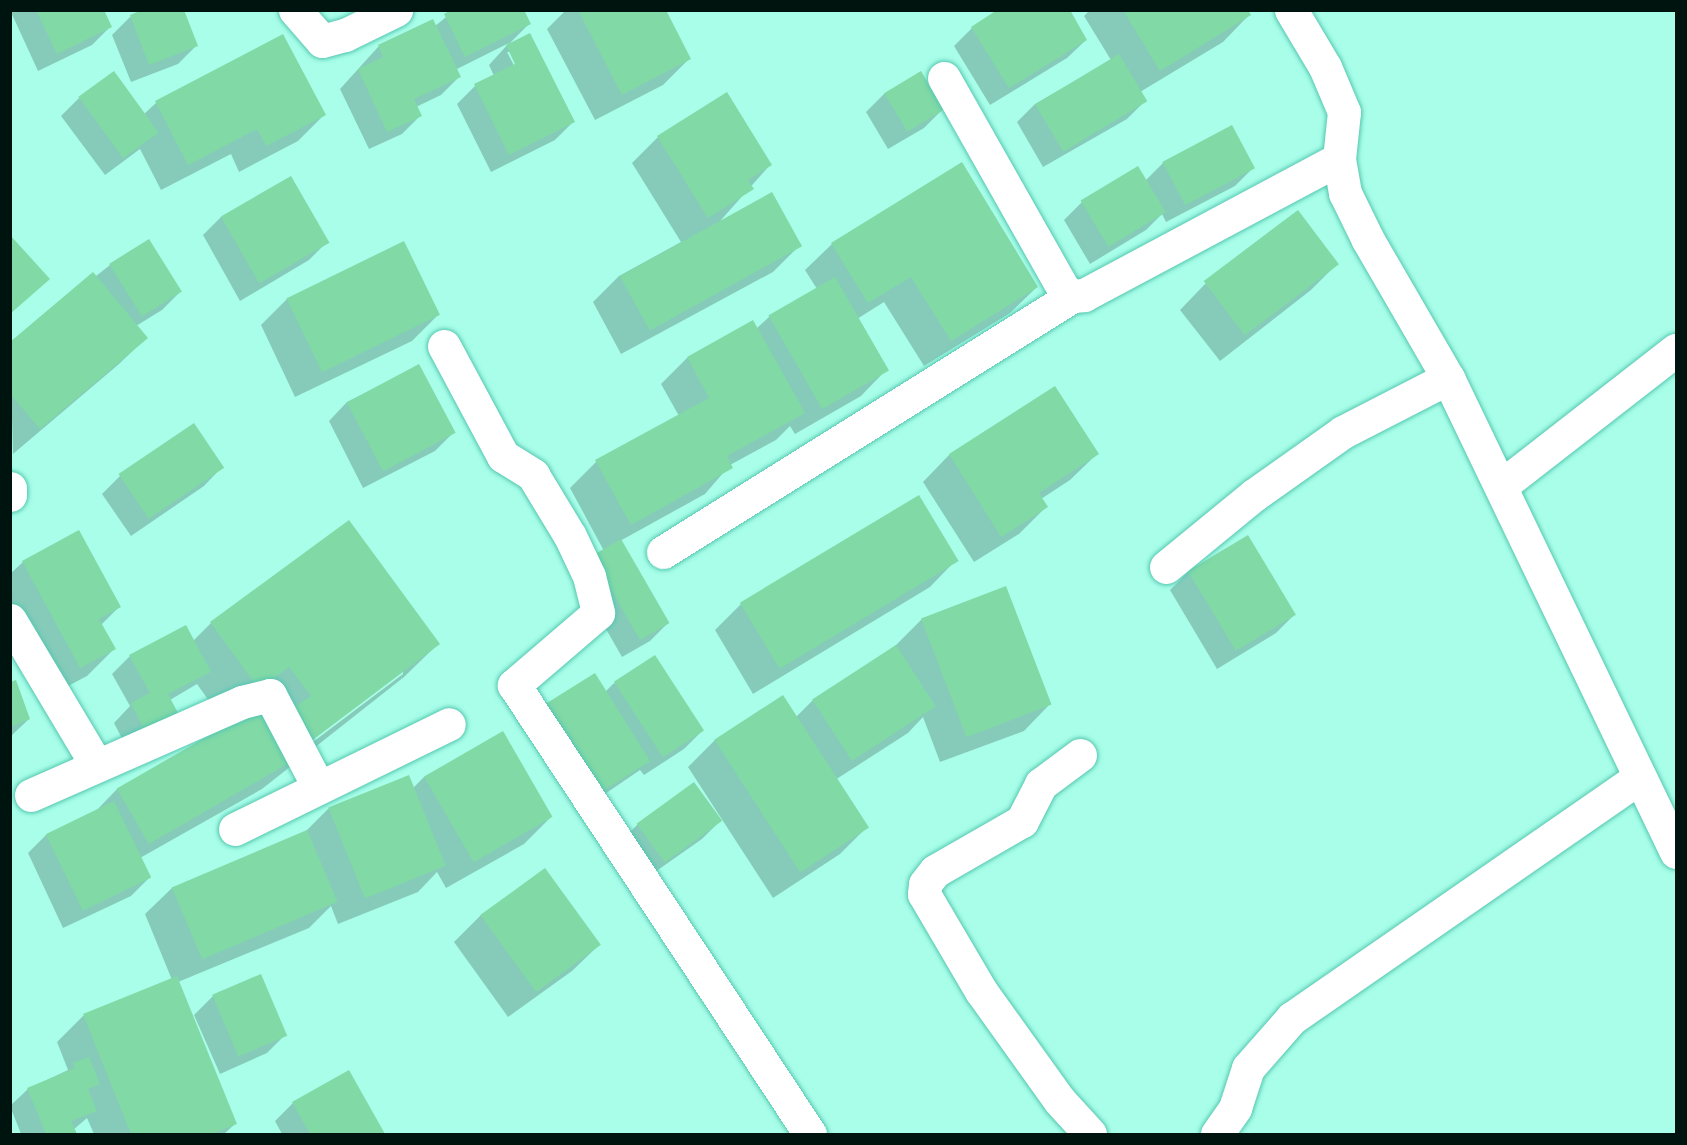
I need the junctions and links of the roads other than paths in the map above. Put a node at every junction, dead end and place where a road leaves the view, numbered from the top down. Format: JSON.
{"nodes":[{"id":1,"x":294,"y":10,"type":"edge"},
{"id":2,"x":396,"y":10,"type":"edge"},
{"id":3,"x":1291,"y":10,"type":"edge"},
{"id":4,"x":944,"y":78,"type":"dead end"},
{"id":5,"x":1339,"y":159,"type":"junction"},
{"id":6,"x":1073,"y":296,"type":"junction"},
{"id":7,"x":444,"y":346,"type":"dead end"},
{"id":8,"x":1677,"y":350,"type":"edge"},
{"id":9,"x":1448,"y":378,"type":"junction"},
{"id":10,"x":1501,"y":486,"type":"junction"},
{"id":11,"x":10,"y":488,"type":"edge"},
{"id":12,"x":10,"y":495,"type":"edge"},
{"id":13,"x":663,"y":552,"type":"dead end"},
{"id":14,"x":1166,"y":567,"type":"dead end"},
{"id":15,"x":10,"y":620,"type":"edge"},
{"id":16,"x":449,"y":724,"type":"dead end"},
{"id":17,"x":1080,"y":755,"type":"dead end"},
{"id":18,"x":96,"y":765,"type":"junction"},
{"id":19,"x":1639,"y":778,"type":"junction"},
{"id":20,"x":318,"y":786,"type":"junction"},
{"id":21,"x":31,"y":795,"type":"dead end"},
{"id":22,"x":235,"y":829,"type":"dead end"},
{"id":23,"x":1677,"y":852,"type":"edge"},
{"id":24,"x":810,"y":1134,"type":"edge"},
{"id":25,"x":1090,"y":1134,"type":"edge"},
{"id":26,"x":1217,"y":1134,"type":"edge"}],
"edges":[{"from":1,"to":2,"type":"street"},
{"from":3,"to":5,"type":"street"},
{"from":4,"to":6,"type":"street"},
{"from":5,"to":6,"type":"street"},
{"from":5,"to":9,"type":"street"},
{"from":6,"to":13,"type":"street"},
{"from":7,"to":24,"type":"street"},
{"from":8,"to":10,"type":"street"},
{"from":9,"to":10,"type":"street"},
{"from":9,"to":14,"type":"street"},
{"from":10,"to":19,"type":"street"},
{"from":11,"to":12,"type":"street"},
{"from":15,"to":18,"type":"street"},
{"from":16,"to":20,"type":"street"},
{"from":17,"to":25,"type":"street"},
{"from":18,"to":20,"type":"street"},
{"from":18,"to":21,"type":"street"},
{"from":19,"to":23,"type":"street"},
{"from":19,"to":26,"type":"street"},
{"from":20,"to":22,"type":"street"}]}
